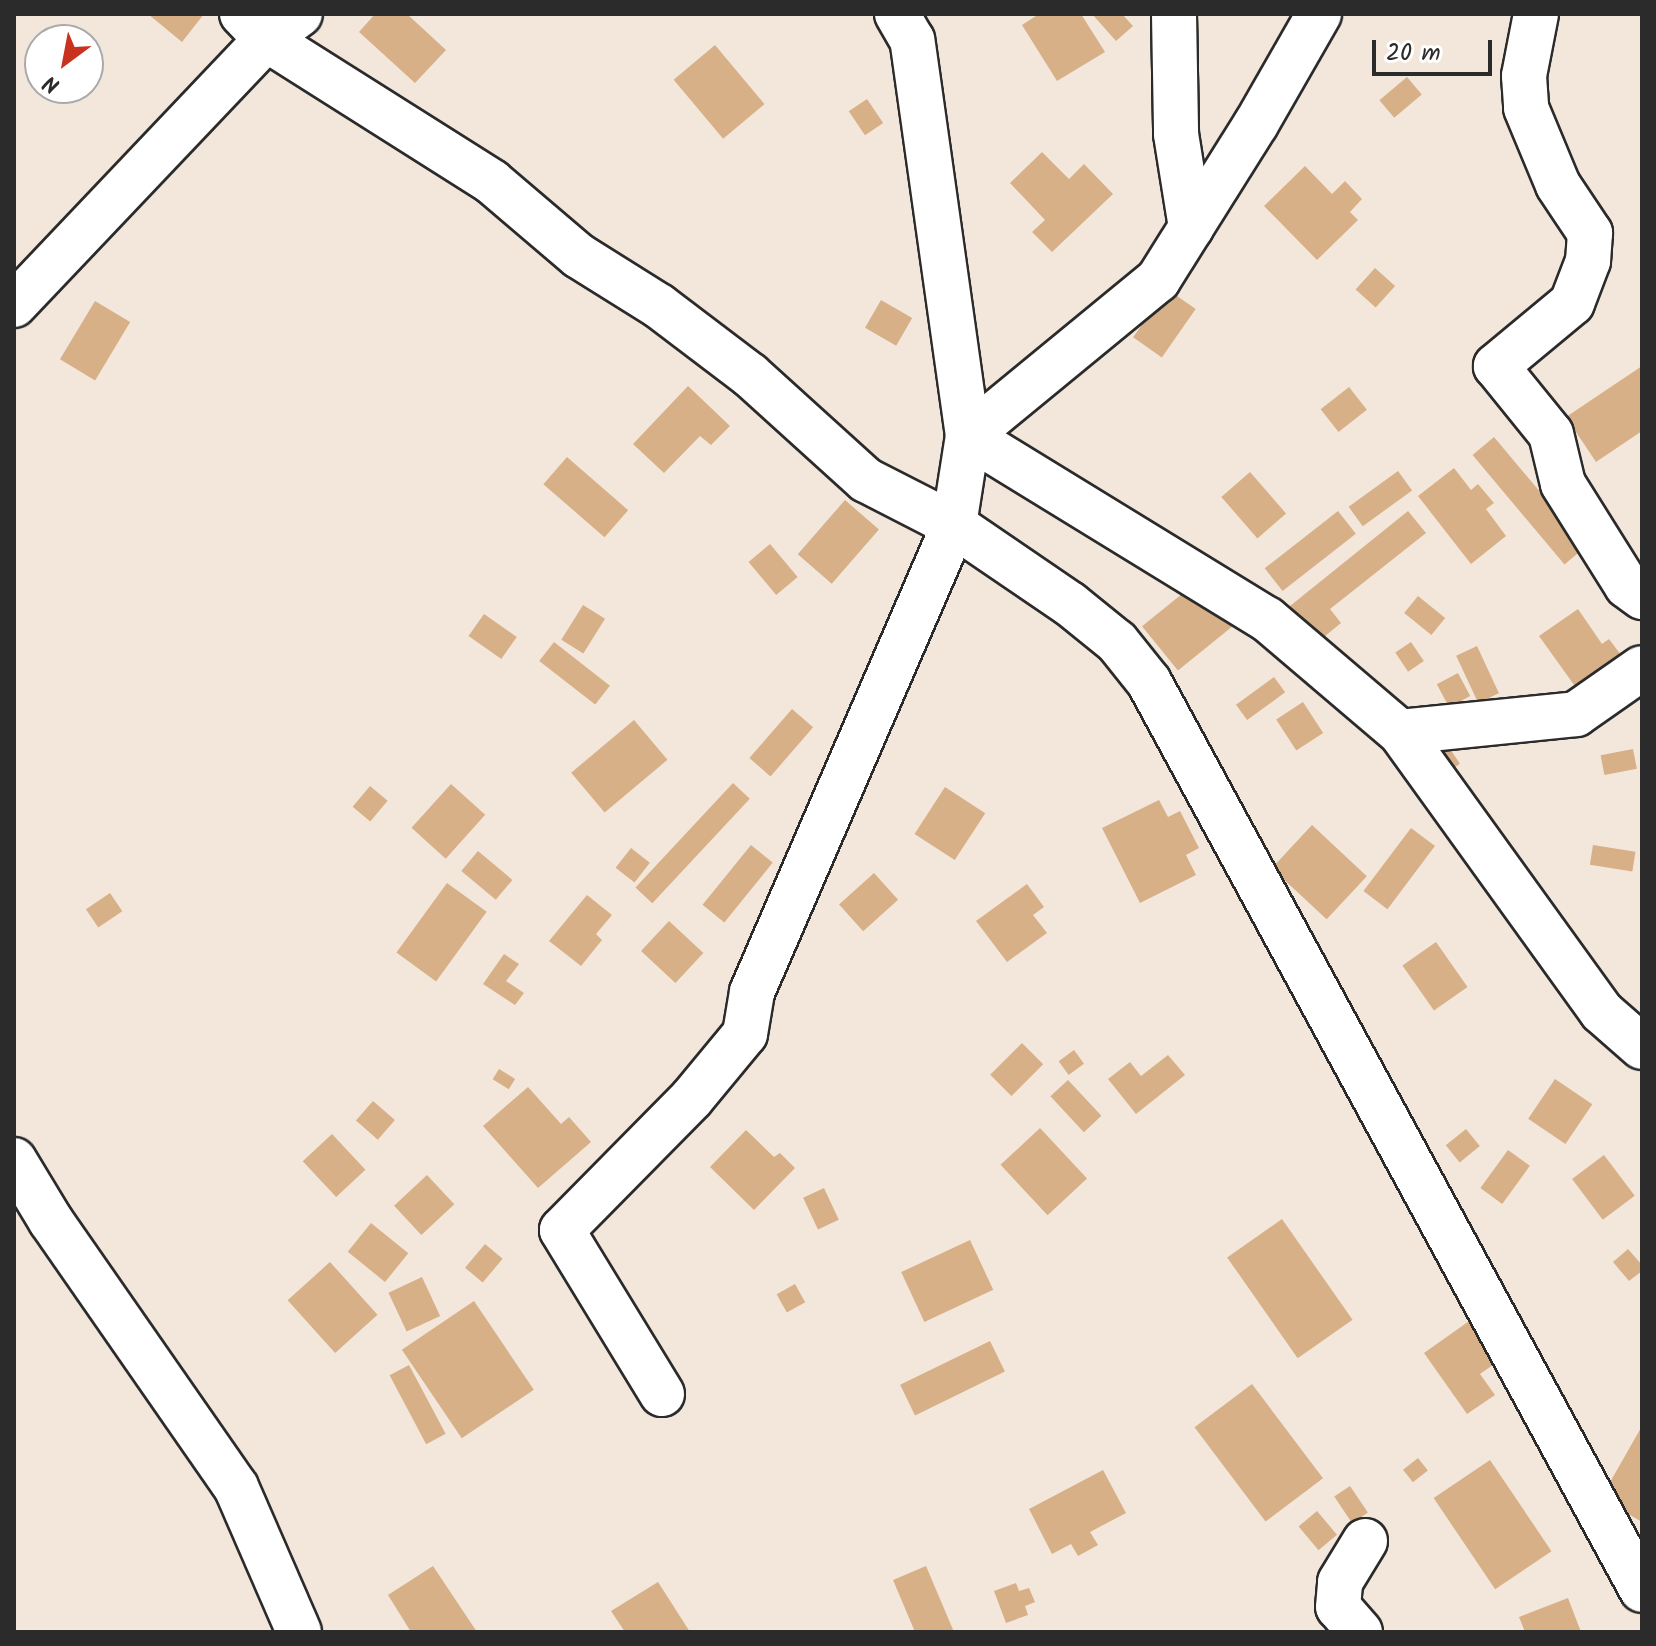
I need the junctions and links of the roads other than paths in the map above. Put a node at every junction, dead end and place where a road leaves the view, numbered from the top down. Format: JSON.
{"nodes":[{"id":1,"x":897,"y":14,"type":"edge"},
{"id":2,"x":1174,"y":14,"type":"edge"},
{"id":3,"x":1319,"y":14,"type":"edge"},
{"id":4,"x":1536,"y":14,"type":"edge"},
{"id":5,"x":269,"y":22,"type":"edge"},
{"id":6,"x":1191,"y":228,"type":"junction"},
{"id":7,"x":14,"y":305,"type":"edge"},
{"id":8,"x":968,"y":436,"type":"junction"},
{"id":9,"x":954,"y":525,"type":"junction"},
{"id":10,"x":1642,"y":597,"type":"edge"},
{"id":11,"x":1642,"y":668,"type":"edge"},
{"id":12,"x":1400,"y":732,"type":"junction"},
{"id":13,"x":1642,"y":1047,"type":"edge"},
{"id":14,"x":14,"y":1160,"type":"edge"},
{"id":15,"x":662,"y":1394,"type":"dead end"},
{"id":16,"x":1365,"y":1541,"type":"dead end"},
{"id":17,"x":1642,"y":1590,"type":"edge"},
{"id":18,"x":299,"y":1632,"type":"edge"},
{"id":19,"x":1360,"y":1632,"type":"edge"}],
"edges":[{"from":1,"to":8,"type":"street"},
{"from":2,"to":6,"type":"street"},
{"from":3,"to":6,"type":"street"},
{"from":4,"to":10,"type":"street"},
{"from":5,"to":7,"type":"street"},
{"from":5,"to":9,"type":"street"},
{"from":6,"to":8,"type":"street"},
{"from":8,"to":9,"type":"street"},
{"from":8,"to":12,"type":"street"},
{"from":9,"to":15,"type":"street"},
{"from":9,"to":17,"type":"street"},
{"from":11,"to":12,"type":"street"},
{"from":12,"to":13,"type":"street"},
{"from":14,"to":18,"type":"street"},
{"from":16,"to":19,"type":"street"}]}
